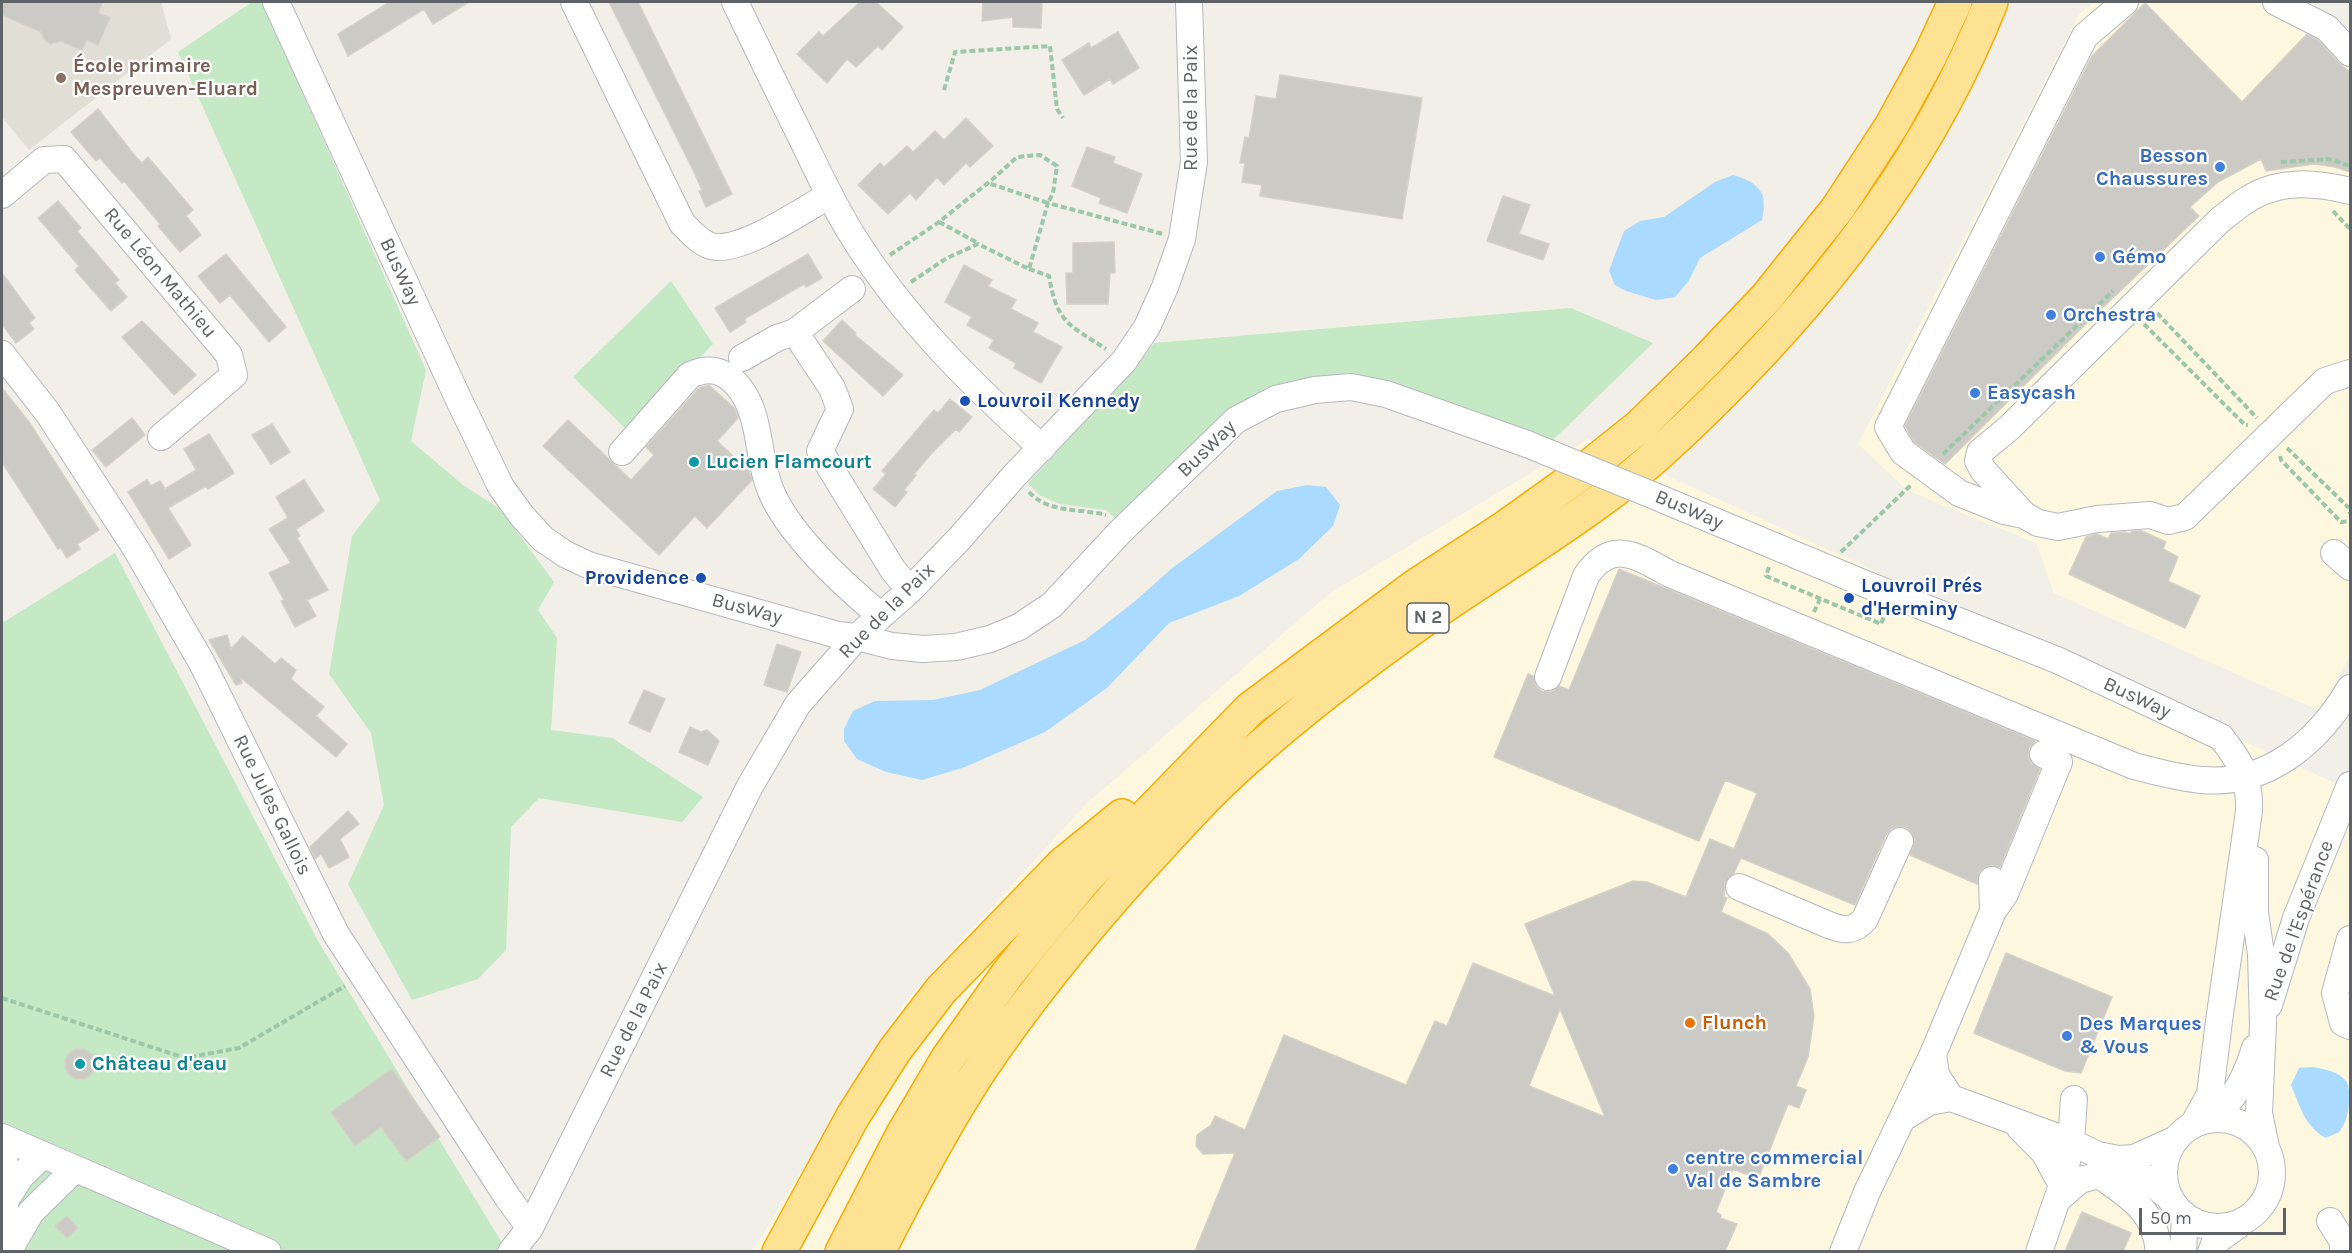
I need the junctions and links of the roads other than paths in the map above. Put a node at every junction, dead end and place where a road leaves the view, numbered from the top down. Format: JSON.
{"nodes":[{"id":1,"x":276,"y":2,"type":"edge"},
{"id":2,"x":574,"y":2,"type":"edge"},
{"id":3,"x":735,"y":2,"type":"edge"},
{"id":4,"x":1189,"y":2,"type":"edge"},
{"id":5,"x":1955,"y":2,"type":"edge"},
{"id":6,"x":1990,"y":2,"type":"edge"},
{"id":7,"x":2125,"y":2,"type":"edge"},
{"id":8,"x":2276,"y":2,"type":"edge"},
{"id":9,"x":2350,"y":53,"type":"edge"},
{"id":10,"x":2350,"y":191,"type":"edge"},
{"id":11,"x":2,"y":195,"type":"edge"},
{"id":12,"x":830,"y":195,"type":"junction"},
{"id":13,"x":852,"y":289,"type":"dead end"},
{"id":14,"x":795,"y":332,"type":"junction"},
{"id":15,"x":2,"y":354,"type":"edge"},
{"id":16,"x":742,"y":358,"type":"dead end"},
{"id":17,"x":2350,"y":373,"type":"edge"},
{"id":18,"x":161,"y":436,"type":"dead end"},
{"id":19,"x":1042,"y":448,"type":"junction"},
{"id":20,"x":622,"y":452,"type":"dead end"},
{"id":21,"x":2024,"y":515,"type":"junction"},
{"id":22,"x":1619,"y":568,"type":"dead end"},
{"id":23,"x":1670,"y":574,"type":"junction"},
{"id":24,"x":910,"y":590,"type":"junction"},
{"id":25,"x":881,"y":616,"type":"junction"},
{"id":26,"x":857,"y":637,"type":"junction"},
{"id":27,"x":1548,"y":677,"type":"dead end"},
{"id":28,"x":2350,"y":688,"type":"edge"},
{"id":29,"x":1250,"y":709,"type":"junction"},
{"id":30,"x":2043,"y":754,"type":"dead end"},
{"id":31,"x":2246,"y":778,"type":"junction"},
{"id":32,"x":2350,"y":785,"type":"edge"},
{"id":33,"x":2340,"y":838,"type":"edge"},
{"id":34,"x":1900,"y":841,"type":"dead end"},
{"id":35,"x":1992,"y":880,"type":"dead end"},
{"id":36,"x":1739,"y":887,"type":"dead end"},
{"id":37,"x":1993,"y":912,"type":"junction"},
{"id":38,"x":2350,"y":939,"type":"edge"},
{"id":39,"x":2343,"y":996,"type":"edge"},
{"id":40,"x":2263,"y":1024,"type":"junction"},
{"id":41,"x":2350,"y":1026,"type":"edge"},
{"id":42,"x":1934,"y":1054,"type":"junction"},
{"id":43,"x":1950,"y":1098,"type":"junction"},
{"id":44,"x":2074,"y":1098,"type":"dead end"},
{"id":45,"x":1903,"y":1118,"type":"junction"},
{"id":46,"x":2011,"y":1119,"type":"junction"},
{"id":47,"x":2194,"y":1127,"type":"junction"},
{"id":48,"x":3,"y":1138,"type":"edge"},
{"id":49,"x":2071,"y":1142,"type":"junction"},
{"id":50,"x":2266,"y":1147,"type":"junction"},
{"id":51,"x":44,"y":1155,"type":"junction"},
{"id":52,"x":75,"y":1169,"type":"junction"},
{"id":53,"x":2098,"y":1174,"type":"junction"},
{"id":54,"x":2060,"y":1193,"type":"junction"},
{"id":55,"x":5,"y":1201,"type":"junction"},
{"id":56,"x":2178,"y":1207,"type":"junction"},
{"id":57,"x":2245,"y":1221,"type":"junction"},
{"id":58,"x":2330,"y":1221,"type":"dead end"},
{"id":59,"x":530,"y":1228,"type":"junction"},
{"id":60,"x":7,"y":1251,"type":"edge"},
{"id":61,"x":268,"y":1251,"type":"edge"},
{"id":62,"x":511,"y":1251,"type":"edge"},
{"id":63,"x":779,"y":1251,"type":"edge"},
{"id":64,"x":842,"y":1251,"type":"edge"},
{"id":65,"x":878,"y":1251,"type":"edge"},
{"id":66,"x":1843,"y":1251,"type":"edge"},
{"id":67,"x":2039,"y":1251,"type":"edge"},
{"id":68,"x":2160,"y":1251,"type":"edge"},
{"id":69,"x":2182,"y":1251,"type":"edge"},
{"id":70,"x":2211,"y":1251,"type":"edge"},
{"id":71,"x":2343,"y":1251,"type":"edge"}],
"edges":[{"from":1,"to":26,"type":"street","name":"BusWay"},
{"from":2,"to":12,"type":"street"},
{"from":3,"to":12,"type":"street"},
{"from":4,"to":19,"type":"street","name":"Rue de la Paix"},
{"from":5,"to":29,"type":"highway","number":"N 2"},
{"from":6,"to":65,"type":"highway","number":"N 2"},
{"from":7,"to":21,"type":"street"},
{"from":8,"to":9,"type":"street"},
{"from":10,"to":21,"type":"street"},
{"from":11,"to":18,"type":"street","name":"Rue Léon Mathieu"},
{"from":12,"to":19,"type":"street"},
{"from":13,"to":14,"type":"street"},
{"from":14,"to":16,"type":"street"},
{"from":14,"to":24,"type":"street"},
{"from":15,"to":59,"type":"street","name":"Rue Jules Gallois"},
{"from":17,"to":21,"type":"street"},
{"from":19,"to":24,"type":"street","name":"Rue de la Paix"},
{"from":20,"to":25,"type":"street"},
{"from":22,"to":23,"type":"street"},
{"from":23,"to":27,"type":"street"},
{"from":23,"to":31,"type":"street"},
{"from":24,"to":25,"type":"street","name":"Rue de la Paix"},
{"from":25,"to":26,"type":"street","name":"Rue de la Paix"},
{"from":26,"to":31,"type":"street","name":"BusWay","bridge":true},
{"from":26,"to":59,"type":"street","name":"Rue de la Paix"},
{"from":28,"to":31,"type":"street"},
{"from":29,"to":63,"type":"highway"},
{"from":29,"to":64,"type":"highway","number":"N 2"},
{"from":30,"to":37,"type":"street"},
{"from":31,"to":40,"type":"street"},
{"from":31,"to":47,"type":"street","name":"BusWay"},
{"from":32,"to":33,"type":"street","name":"Rue de l'Espérance"},
{"from":33,"to":40,"type":"street","name":"Rue de l'Espérance"},
{"from":34,"to":36,"type":"street"},
{"from":35,"to":37,"type":"street"},
{"from":37,"to":42,"type":"street"},
{"from":38,"to":39,"type":"street"},
{"from":39,"to":41,"type":"street"},
{"from":40,"to":47,"type":"street","name":"Rue de l'Espérance"},
{"from":40,"to":50,"type":"street","name":"Rue de l'Espérance"},
{"from":42,"to":43,"type":"street"},
{"from":42,"to":45,"type":"street"},
{"from":43,"to":45,"type":"street"},
{"from":43,"to":46,"type":"street"},
{"from":44,"to":49,"type":"street"},
{"from":45,"to":66,"type":"street"},
{"from":46,"to":49,"type":"street"},
{"from":46,"to":54,"type":"street"},
{"from":47,"to":49,"type":"street"},
{"from":47,"to":50,"type":"street"},
{"from":47,"to":56,"type":"street"},
{"from":48,"to":51,"type":"street"},
{"from":48,"to":55,"type":"street"},
{"from":49,"to":54,"type":"street"},
{"from":50,"to":57,"type":"street"},
{"from":51,"to":52,"type":"street"},
{"from":51,"to":55,"type":"street"},
{"from":52,"to":60,"type":"street"},
{"from":52,"to":61,"type":"street"},
{"from":53,"to":54,"type":"street"},
{"from":53,"to":56,"type":"street"},
{"from":53,"to":68,"type":"street"},
{"from":54,"to":67,"type":"street"},
{"from":55,"to":60,"type":"street"},
{"from":56,"to":57,"type":"street"},
{"from":56,"to":69,"type":"street"},
{"from":57,"to":70,"type":"street"},
{"from":58,"to":71,"type":"street"},
{"from":59,"to":62,"type":"street"}]}
